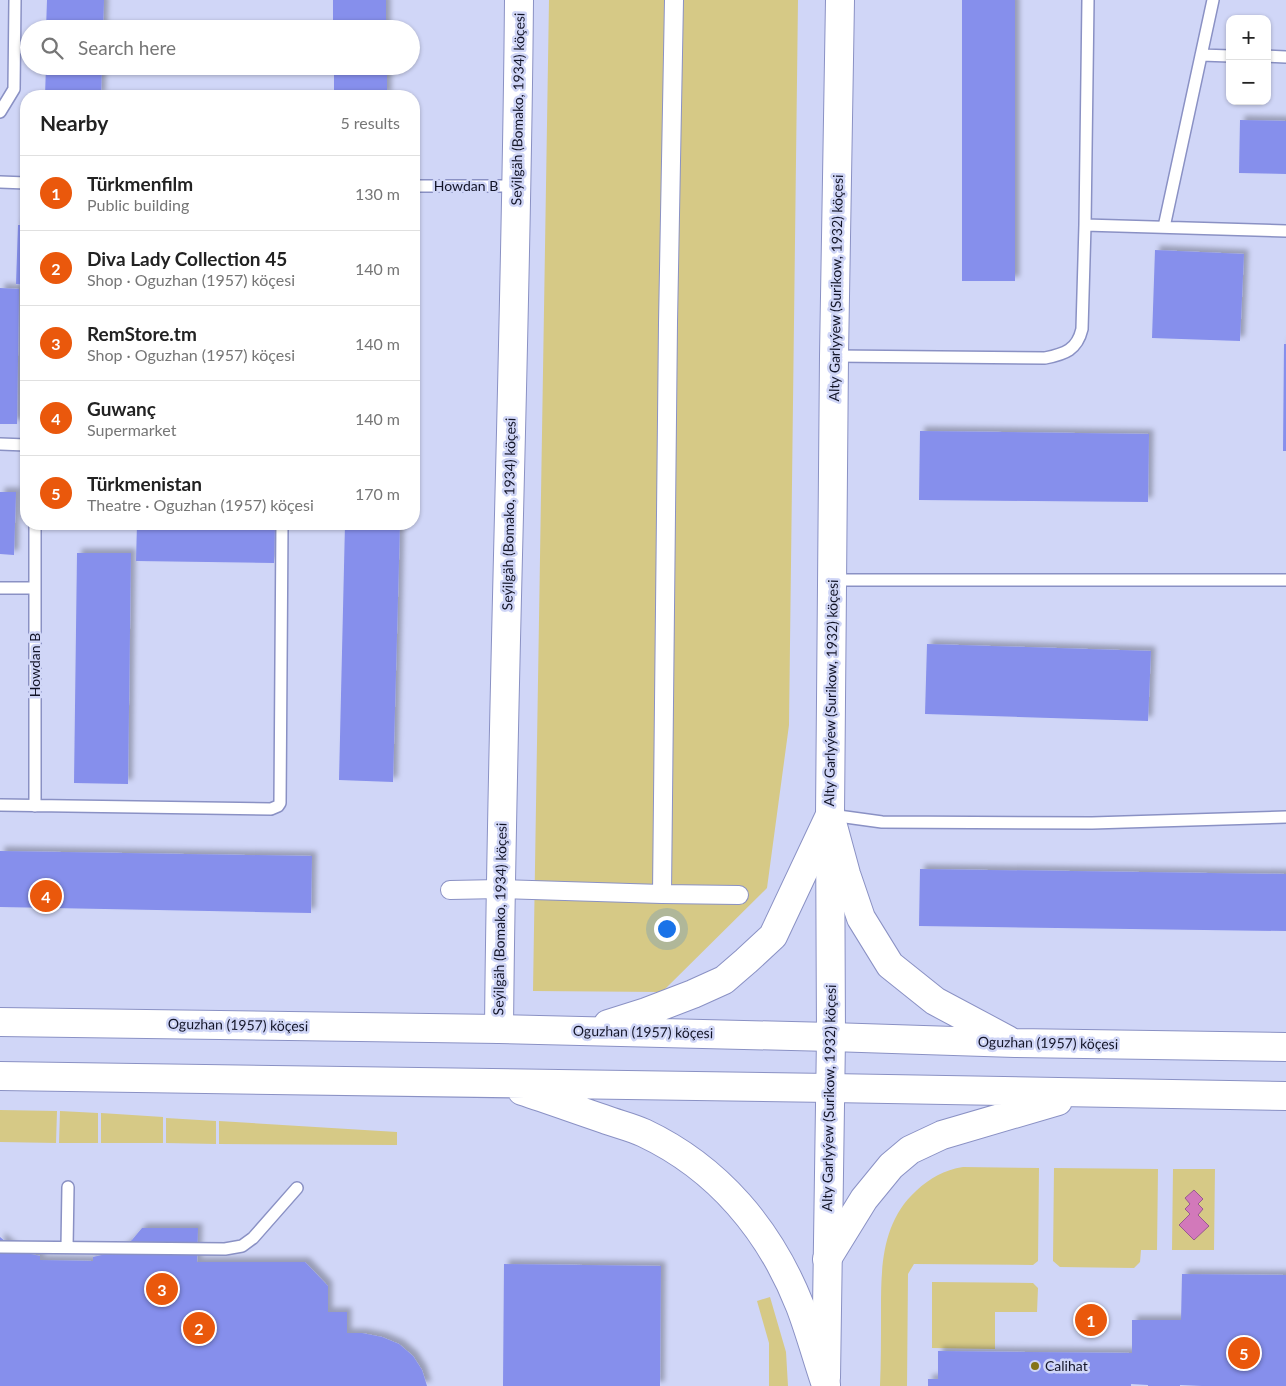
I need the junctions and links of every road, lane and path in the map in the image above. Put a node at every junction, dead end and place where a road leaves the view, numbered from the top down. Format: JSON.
{"nodes":[{"id":1,"x":15,"y":0,"type":"edge"},
{"id":2,"x":519,"y":0,"type":"edge"},
{"id":3,"x":674,"y":0,"type":"edge"},
{"id":4,"x":840,"y":0,"type":"edge"},
{"id":5,"x":1088,"y":0,"type":"edge"},
{"id":6,"x":1213,"y":0,"type":"edge"},
{"id":7,"x":1201,"y":55,"type":"junction"},
{"id":8,"x":1226,"y":56,"type":"edge"},
{"id":9,"x":1271,"y":56,"type":"edge"},
{"id":10,"x":1286,"y":57,"type":"edge"},
{"id":11,"x":0,"y":112,"type":"edge"},
{"id":12,"x":0,"y":182,"type":"edge"},
{"id":13,"x":20,"y":182,"type":"edge"},
{"id":14,"x":420,"y":186,"type":"edge"},
{"id":15,"x":518,"y":186,"type":"junction"},
{"id":16,"x":1085,"y":225,"type":"junction"},
{"id":17,"x":1164,"y":227,"type":"junction"},
{"id":18,"x":1286,"y":231,"type":"edge"},
{"id":19,"x":834,"y":356,"type":"junction"},
{"id":20,"x":0,"y":444,"type":"edge"},
{"id":21,"x":20,"y":445,"type":"edge"},
{"id":22,"x":34,"y":530,"type":"edge"},
{"id":23,"x":282,"y":530,"type":"edge"},
{"id":24,"x":833,"y":580,"type":"junction"},
{"id":25,"x":1286,"y":580,"type":"edge"},
{"id":26,"x":0,"y":588,"type":"edge"},
{"id":27,"x":34,"y":588,"type":"junction"},
{"id":28,"x":0,"y":805,"type":"edge"},
{"id":29,"x":35,"y":806,"type":"junction"},
{"id":30,"x":830,"y":815,"type":"junction"},
{"id":31,"x":1286,"y":817,"type":"edge"},
{"id":32,"x":500,"y":889,"type":"junction"},
{"id":33,"x":450,"y":890,"type":"dead end"},
{"id":34,"x":662,"y":894,"type":"junction"},
{"id":35,"x":739,"y":895,"type":"dead end"},
{"id":36,"x":0,"y":1022,"type":"edge"},
{"id":37,"x":499,"y":1029,"type":"junction"},
{"id":38,"x":587,"y":1030,"type":"junction"},
{"id":39,"x":830,"y":1037,"type":"junction"},
{"id":40,"x":1015,"y":1043,"type":"junction"},
{"id":41,"x":1286,"y":1047,"type":"edge"},
{"id":42,"x":0,"y":1076,"type":"edge"},
{"id":43,"x":499,"y":1083,"type":"junction"},
{"id":44,"x":830,"y":1088,"type":"junction"},
{"id":45,"x":1082,"y":1093,"type":"junction"},
{"id":46,"x":1286,"y":1096,"type":"edge"},
{"id":47,"x":68,"y":1187,"type":"dead end"},
{"id":48,"x":297,"y":1188,"type":"dead end"},
{"id":49,"x":0,"y":1246,"type":"edge"},
{"id":50,"x":67,"y":1247,"type":"junction"},
{"id":51,"x":828,"y":1259,"type":"junction"},
{"id":52,"x":826,"y":1386,"type":"edge"}],
"edges":[{"from":1,"to":11,"type":"lane"},
{"from":2,"to":15,"type":"main road","name":"Seýilgäh (Bomako, 1934) köçesi"},
{"from":3,"to":34,"type":"street"},
{"from":4,"to":19,"type":"main road","name":"Alty Garlyýew (Surikow, 1932) köçesi"},
{"from":5,"to":16,"type":"lane"},
{"from":6,"to":7,"type":"lane"},
{"from":7,"to":8,"type":"lane"},
{"from":7,"to":17,"type":"lane"},
{"from":9,"to":10,"type":"lane"},
{"from":12,"to":13,"type":"lane"},
{"from":14,"to":15,"type":"lane","name":"Howdan B"},
{"from":15,"to":32,"type":"main road","name":"Seýilgäh (Bomako, 1934) köçesi"},
{"from":16,"to":17,"type":"lane"},
{"from":16,"to":19,"type":"lane"},
{"from":17,"to":18,"type":"lane"},
{"from":19,"to":24,"type":"main road","name":"Alty Garlyýew (Surikow, 1932) köçesi"},
{"from":20,"to":21,"type":"lane"},
{"from":22,"to":27,"type":"lane","name":"Howdan B"},
{"from":23,"to":29,"type":"lane"},
{"from":24,"to":25,"type":"lane"},
{"from":24,"to":30,"type":"main road","name":"Alty Garlyýew (Surikow, 1932) köçesi"},
{"from":26,"to":27,"type":"lane"},
{"from":27,"to":29,"type":"lane","name":"Howdan B"},
{"from":28,"to":29,"type":"lane"},
{"from":30,"to":31,"type":"lane"},
{"from":30,"to":38,"type":"main road"},
{"from":30,"to":39,"type":"main road","name":"Alty Garlyýew (Surikow, 1932) köçesi"},
{"from":30,"to":40,"type":"main road"},
{"from":32,"to":33,"type":"street"},
{"from":32,"to":34,"type":"street"},
{"from":32,"to":37,"type":"main road","name":"Seýilgäh (Bomako, 1934) köçesi"},
{"from":34,"to":35,"type":"street"},
{"from":36,"to":37,"type":"main road","name":"Oguzhan (1957) köçesi"},
{"from":37,"to":38,"type":"main road","name":"Oguzhan (1957) köçesi"},
{"from":38,"to":39,"type":"main road","name":"Oguzhan (1957) köçesi"},
{"from":39,"to":40,"type":"main road","name":"Oguzhan (1957) köçesi"},
{"from":39,"to":44,"type":"main road","name":"Alty Garlyýew (Surikow, 1932) köçesi"},
{"from":40,"to":41,"type":"main road","name":"Oguzhan (1957) köçesi"},
{"from":42,"to":43,"type":"main road"},
{"from":43,"to":44,"type":"main road"},
{"from":43,"to":52,"type":"main road"},
{"from":44,"to":45,"type":"main road"},
{"from":44,"to":51,"type":"main road","name":"Alty Garlyýew (Surikow, 1932) köçesi"},
{"from":45,"to":46,"type":"main road"},
{"from":45,"to":51,"type":"main road"},
{"from":47,"to":50,"type":"lane"},
{"from":48,"to":50,"type":"lane"},
{"from":49,"to":50,"type":"lane"},
{"from":51,"to":52,"type":"main road","name":"Alty Garlyýew (Surikow, 1932) köçesi"}]}
